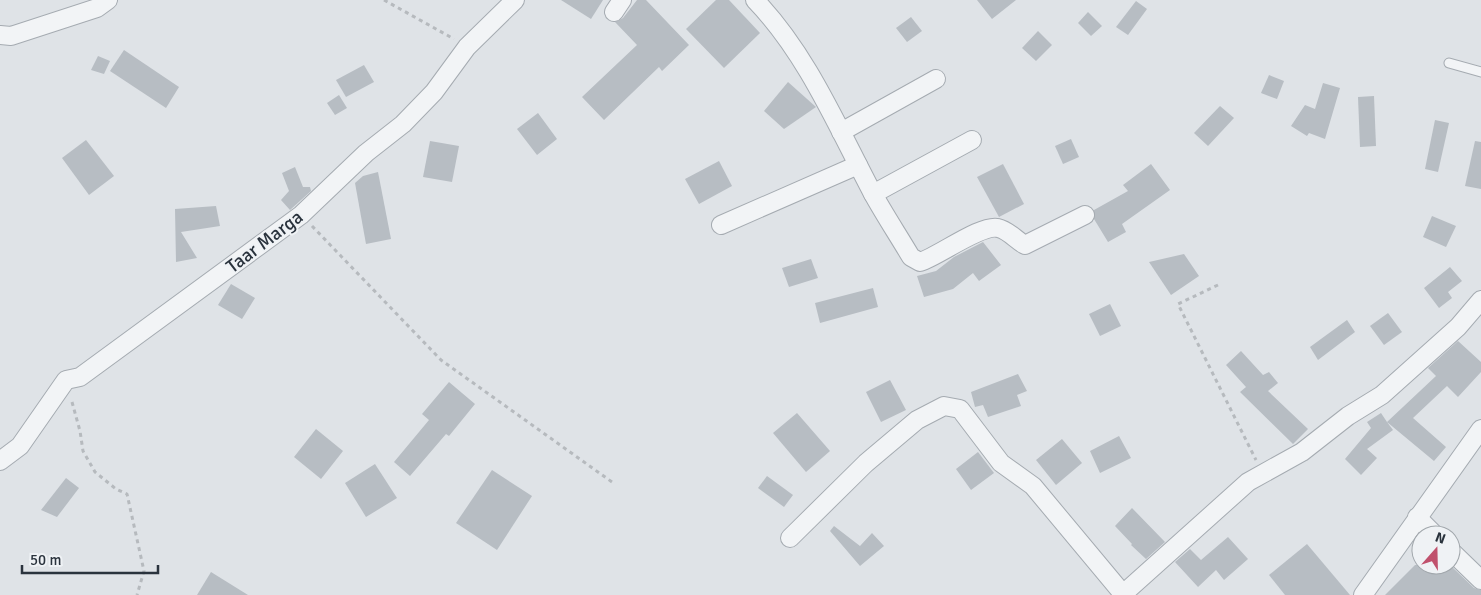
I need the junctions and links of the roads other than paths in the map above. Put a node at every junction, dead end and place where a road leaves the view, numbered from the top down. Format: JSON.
{"nodes":[{"id":1,"x":108,"y":0,"type":"edge"},
{"id":2,"x":515,"y":0,"type":"edge"},
{"id":3,"x":755,"y":0,"type":"edge"},
{"id":4,"x":0,"y":35,"type":"edge"},
{"id":5,"x":1449,"y":63,"type":"dead end"},
{"id":6,"x":1481,"y":72,"type":"edge"},
{"id":7,"x":936,"y":79,"type":"dead end"},
{"id":8,"x":841,"y":132,"type":"junction"},
{"id":9,"x":972,"y":140,"type":"dead end"},
{"id":10,"x":858,"y":165,"type":"junction"},
{"id":11,"x":873,"y":194,"type":"junction"},
{"id":12,"x":1085,"y":215,"type":"dead end"},
{"id":13,"x":721,"y":225,"type":"dead end"},
{"id":14,"x":1481,"y":300,"type":"edge"},
{"id":15,"x":1481,"y":429,"type":"edge"},
{"id":16,"x":0,"y":461,"type":"edge"},
{"id":17,"x":1417,"y":517,"type":"junction"},
{"id":18,"x":1425,"y":525,"type":"edge"},
{"id":19,"x":790,"y":538,"type":"dead end"},
{"id":20,"x":1461,"y":561,"type":"edge"},
{"id":21,"x":1481,"y":580,"type":"edge"},
{"id":22,"x":1123,"y":594,"type":"edge"},
{"id":23,"x":1363,"y":595,"type":"edge"}],
"edges":[{"from":1,"to":4,"type":"street"},
{"from":2,"to":16,"type":"street","name":"Taar Marga"},
{"from":3,"to":8,"type":"street"},
{"from":5,"to":6,"type":"lane"},
{"from":7,"to":8,"type":"street"},
{"from":8,"to":10,"type":"street"},
{"from":9,"to":11,"type":"street"},
{"from":10,"to":11,"type":"street"},
{"from":10,"to":13,"type":"street"},
{"from":11,"to":12,"type":"street"},
{"from":14,"to":22,"type":"street"},
{"from":15,"to":17,"type":"street"},
{"from":17,"to":18,"type":"street"},
{"from":17,"to":23,"type":"street"},
{"from":19,"to":22,"type":"street"},
{"from":20,"to":21,"type":"street"}]}
